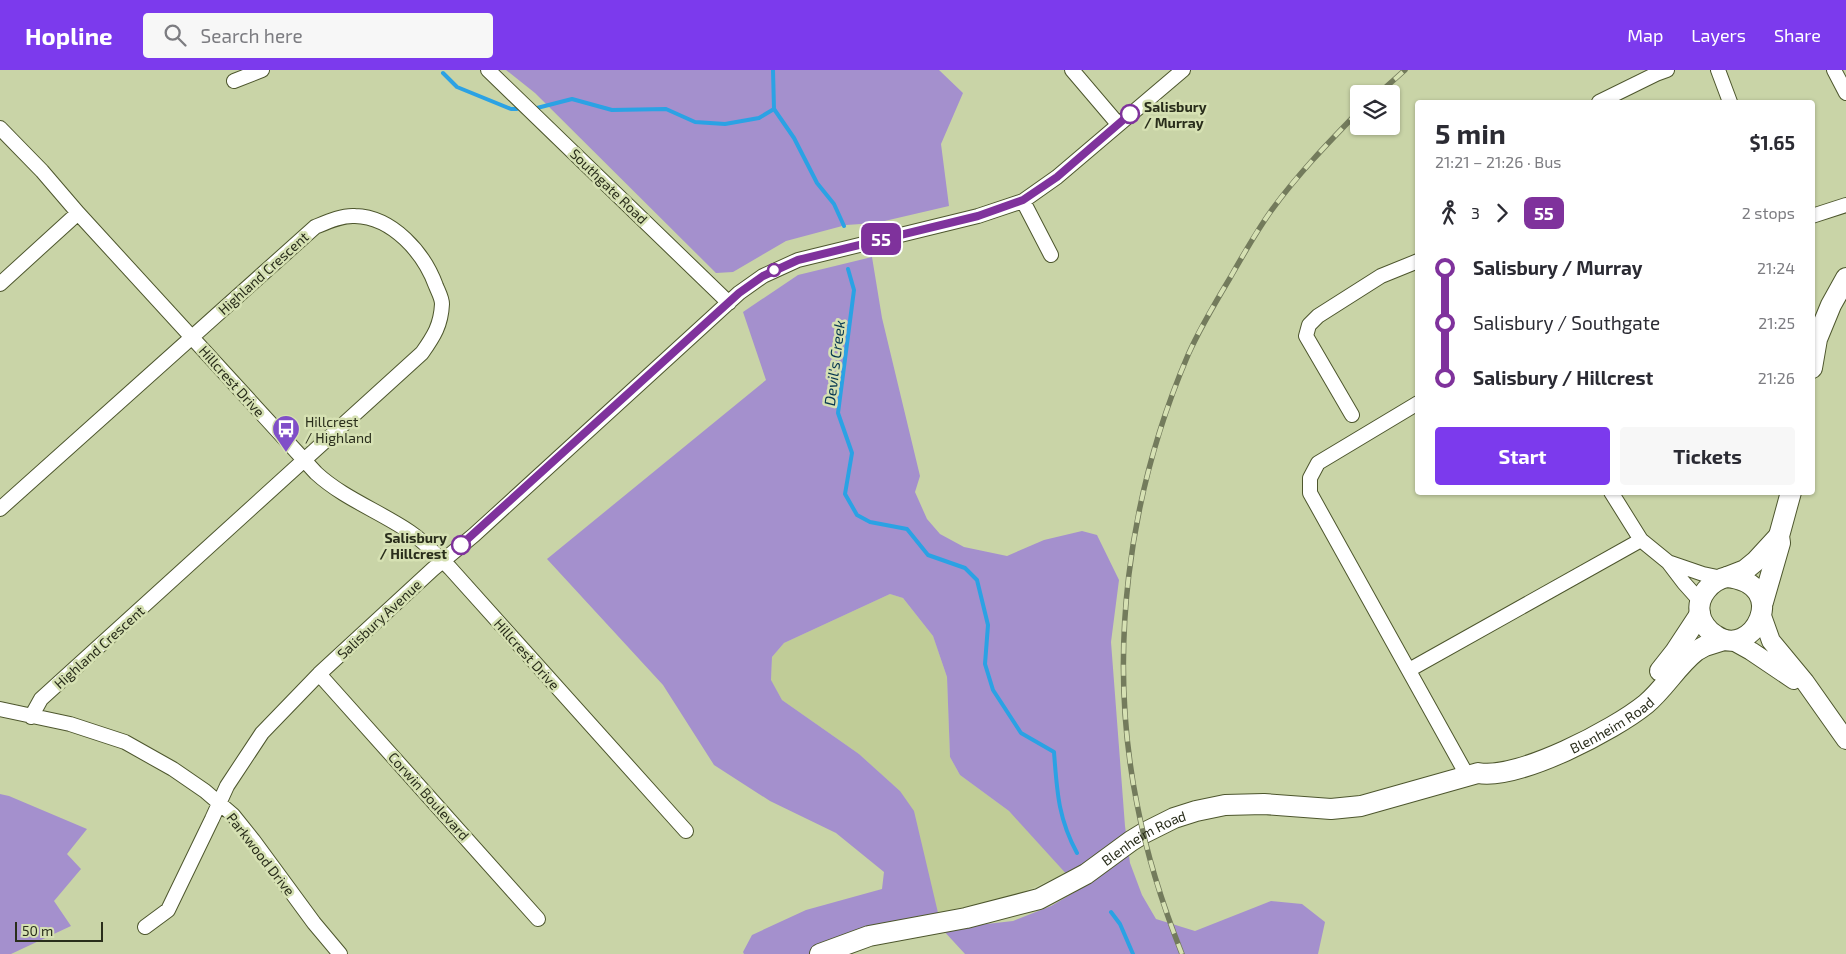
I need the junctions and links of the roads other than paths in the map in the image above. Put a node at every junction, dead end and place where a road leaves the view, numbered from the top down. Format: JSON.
{"nodes":[{"id":1,"x":262,"y":70,"type":"edge"},
{"id":2,"x":488,"y":70,"type":"edge"},
{"id":3,"x":1072,"y":70,"type":"edge"},
{"id":4,"x":1183,"y":70,"type":"edge"},
{"id":5,"x":1666,"y":70,"type":"edge"},
{"id":6,"x":1718,"y":70,"type":"edge"},
{"id":7,"x":1834,"y":70,"type":"edge"},
{"id":8,"x":234,"y":81,"type":"dead end"},
{"id":9,"x":1846,"y":94,"type":"edge"},
{"id":10,"x":1605,"y":100,"type":"edge"},
{"id":11,"x":1729,"y":100,"type":"edge"},
{"id":12,"x":1118,"y":124,"type":"junction"},
{"id":13,"x":0,"y":128,"type":"edge"},
{"id":14,"x":1023,"y":200,"type":"junction"},
{"id":15,"x":1846,"y":205,"type":"edge"},
{"id":16,"x":78,"y":213,"type":"junction"},
{"id":17,"x":1815,"y":215,"type":"edge"},
{"id":18,"x":1051,"y":255,"type":"dead end"},
{"id":19,"x":1415,"y":262,"type":"edge"},
{"id":20,"x":1846,"y":278,"type":"edge"},
{"id":21,"x":0,"y":284,"type":"edge"},
{"id":22,"x":728,"y":303,"type":"junction"},
{"id":23,"x":192,"y":336,"type":"junction"},
{"id":24,"x":1815,"y":351,"type":"edge"},
{"id":25,"x":1415,"y":405,"type":"edge"},
{"id":26,"x":1352,"y":415,"type":"dead end"},
{"id":27,"x":304,"y":460,"type":"junction"},
{"id":28,"x":1613,"y":495,"type":"edge"},
{"id":29,"x":1791,"y":495,"type":"edge"},
{"id":30,"x":0,"y":509,"type":"edge"},
{"id":31,"x":1779,"y":536,"type":"junction"},
{"id":32,"x":1641,"y":540,"type":"junction"},
{"id":33,"x":442,"y":561,"type":"junction"},
{"id":34,"x":1668,"y":562,"type":"junction"},
{"id":35,"x":1724,"y":578,"type":"junction"},
{"id":36,"x":1700,"y":608,"type":"junction"},
{"id":37,"x":1762,"y":608,"type":"junction"},
{"id":38,"x":1728,"y":641,"type":"junction"},
{"id":39,"x":1408,"y":670,"type":"junction"},
{"id":40,"x":319,"y":674,"type":"junction"},
{"id":41,"x":1807,"y":688,"type":"junction"},
{"id":42,"x":0,"y":710,"type":"edge"},
{"id":43,"x":31,"y":717,"type":"junction"},
{"id":44,"x":1846,"y":740,"type":"edge"},
{"id":45,"x":1473,"y":775,"type":"junction"},
{"id":46,"x":220,"y":802,"type":"junction"},
{"id":47,"x":686,"y":831,"type":"dead end"},
{"id":48,"x":538,"y":918,"type":"dead end"},
{"id":49,"x":145,"y":927,"type":"dead end"},
{"id":50,"x":340,"y":954,"type":"edge"},
{"id":51,"x":820,"y":954,"type":"edge"}],
"edges":[{"from":1,"to":8,"type":"street"},
{"from":2,"to":22,"type":"street","name":"Southgate Road"},
{"from":3,"to":12,"type":"street"},
{"from":4,"to":12,"type":"street","name":"Salisbury Avenue"},
{"from":5,"to":10,"type":"street"},
{"from":6,"to":11,"type":"street"},
{"from":7,"to":9,"type":"street"},
{"from":12,"to":14,"type":"street","name":"Salisbury Avenue"},
{"from":13,"to":16,"type":"street","name":"Hillcrest Drive"},
{"from":14,"to":18,"type":"street"},
{"from":14,"to":22,"type":"street","name":"Salisbury Avenue"},
{"from":15,"to":17,"type":"street"},
{"from":16,"to":21,"type":"street"},
{"from":16,"to":23,"type":"street","name":"Hillcrest Drive"},
{"from":19,"to":26,"type":"street"},
{"from":20,"to":24,"type":"main road"},
{"from":22,"to":33,"type":"street","name":"Salisbury Avenue"},
{"from":23,"to":27,"type":"street","name":"Hillcrest Drive"},
{"from":23,"to":27,"type":"street","name":"Highland Crescent"},
{"from":23,"to":30,"type":"street","name":"Highland Crescent"},
{"from":25,"to":39,"type":"street"},
{"from":27,"to":33,"type":"street","name":"Hillcrest Drive"},
{"from":27,"to":43,"type":"street","name":"Highland Crescent"},
{"from":28,"to":32,"type":"street"},
{"from":29,"to":31,"type":"main road"},
{"from":31,"to":35,"type":"main road"},
{"from":31,"to":37,"type":"main road"},
{"from":32,"to":34,"type":"street"},
{"from":32,"to":39,"type":"street"},
{"from":33,"to":40,"type":"street","name":"Salisbury Avenue"},
{"from":33,"to":47,"type":"street","name":"Hillcrest Drive"},
{"from":34,"to":35,"type":"street"},
{"from":34,"to":36,"type":"street"},
{"from":35,"to":36,"type":"main road"},
{"from":35,"to":37,"type":"main road"},
{"from":36,"to":38,"type":"main road"},
{"from":36,"to":45,"type":"main road","name":"Blenheim Road"},
{"from":37,"to":38,"type":"main road"},
{"from":37,"to":41,"type":"street"},
{"from":38,"to":41,"type":"street"},
{"from":38,"to":45,"type":"main road","name":"Blenheim Road"},
{"from":39,"to":45,"type":"street"},
{"from":40,"to":46,"type":"street","name":"Salisbury Avenue"},
{"from":40,"to":48,"type":"street","name":"Corwin Boulevard"},
{"from":41,"to":44,"type":"street"},
{"from":42,"to":43,"type":"street","name":"Parkwood Drive"},
{"from":43,"to":46,"type":"street","name":"Parkwood Drive"},
{"from":45,"to":51,"type":"main road","name":"Blenheim Road"},
{"from":46,"to":49,"type":"street","name":"Salisbury Avenue"},
{"from":46,"to":50,"type":"street","name":"Parkwood Drive"}]}
